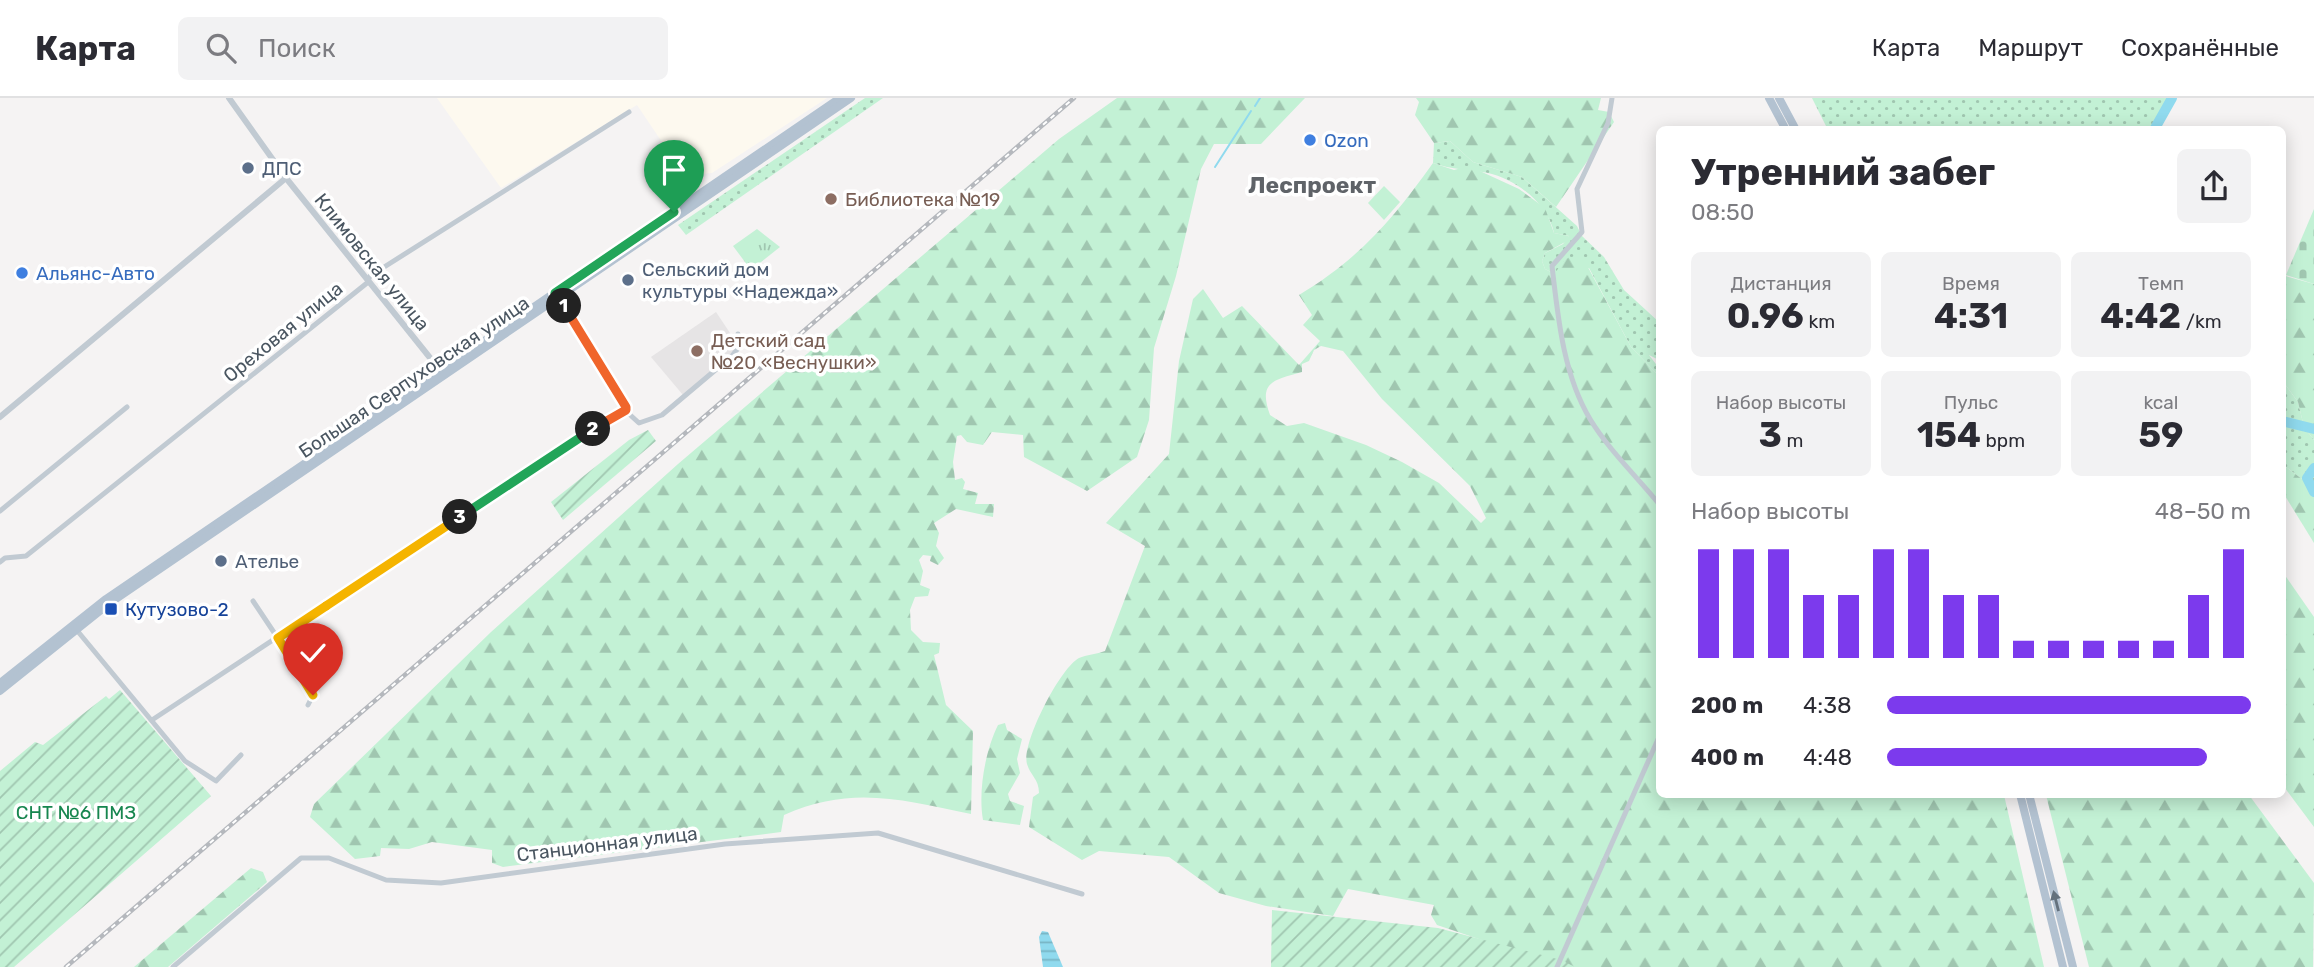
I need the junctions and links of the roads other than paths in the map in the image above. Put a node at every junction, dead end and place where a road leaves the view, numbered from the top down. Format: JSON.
{"nodes":[{"id":1,"x":229,"y":98,"type":"edge"},
{"id":2,"x":840,"y":98,"type":"edge"},
{"id":3,"x":851,"y":98,"type":"edge"},
{"id":4,"x":1612,"y":98,"type":"edge"},
{"id":5,"x":1769,"y":98,"type":"edge"},
{"id":6,"x":1779,"y":98,"type":"edge"},
{"id":7,"x":629,"y":112,"type":"dead end"},
{"id":8,"x":1784,"y":126,"type":"edge"},
{"id":9,"x":1794,"y":126,"type":"edge"},
{"id":10,"x":286,"y":178,"type":"junction"},
{"id":11,"x":367,"y":283,"type":"junction"},
{"id":12,"x":557,"y":295,"type":"junction"},
{"id":13,"x":738,"y":334,"type":"dead end"},
{"id":14,"x":442,"y":374,"type":"junction"},
{"id":15,"x":127,"y":407,"type":"dead end"},
{"id":16,"x":626,"y":410,"type":"junction"},
{"id":17,"x":0,"y":417,"type":"edge"},
{"id":18,"x":1656,"y":500,"type":"edge"},
{"id":19,"x":0,"y":510,"type":"edge"},
{"id":20,"x":0,"y":562,"type":"edge"},
{"id":21,"x":253,"y":601,"type":"dead end"},
{"id":22,"x":75,"y":628,"type":"junction"},
{"id":23,"x":278,"y":638,"type":"junction"},
{"id":24,"x":0,"y":683,"type":"edge"},
{"id":25,"x":0,"y":691,"type":"edge"},
{"id":26,"x":308,"y":705,"type":"dead end"},
{"id":27,"x":152,"y":720,"type":"junction"},
{"id":28,"x":1656,"y":744,"type":"edge"},
{"id":29,"x":242,"y":755,"type":"dead end"},
{"id":30,"x":2021,"y":798,"type":"edge"},
{"id":31,"x":2030,"y":798,"type":"edge"},
{"id":32,"x":1082,"y":894,"type":"dead end"},
{"id":33,"x":173,"y":967,"type":"edge"},
{"id":34,"x":1557,"y":967,"type":"edge"},
{"id":35,"x":2063,"y":967,"type":"edge"},
{"id":36,"x":2073,"y":967,"type":"edge"}],
"edges":[{"from":1,"to":10,"type":"street","name":"Климовская улица"},
{"from":2,"to":12,"type":"main road","name":"Большая Серпуховская улица"},
{"from":3,"to":12,"type":"main road","name":"Большая Серпуховская улица"},
{"from":4,"to":18,"type":"street"},
{"from":5,"to":8,"type":"main road"},
{"from":6,"to":9,"type":"main road"},
{"from":7,"to":11,"type":"street","name":"Ореховая улица"},
{"from":10,"to":11,"type":"street","name":"Климовская улица"},
{"from":10,"to":17,"type":"street"},
{"from":11,"to":14,"type":"street","name":"Климовская улица"},
{"from":11,"to":20,"type":"street","name":"Ореховая улица"},
{"from":12,"to":14,"type":"main road","name":"Большая Серпуховская улица"},
{"from":12,"to":16,"type":"street"},
{"from":13,"to":16,"type":"street"},
{"from":14,"to":22,"type":"main road","name":"Большая Серпуховская улица"},
{"from":14,"to":24,"type":"main road","name":"Большая Серпуховская улица"},
{"from":15,"to":19,"type":"street"},
{"from":16,"to":23,"type":"street"},
{"from":21,"to":23,"type":"street"},
{"from":22,"to":25,"type":"main road","name":"Большая Серпуховская улица"},
{"from":22,"to":27,"type":"street"},
{"from":23,"to":26,"type":"street"},
{"from":23,"to":27,"type":"street"},
{"from":27,"to":29,"type":"street"},
{"from":28,"to":34,"type":"street"},
{"from":30,"to":35,"type":"main road"},
{"from":36,"to":31,"type":"main road","one_way":true},
{"from":32,"to":33,"type":"street","name":"Станционная улица"}]}
